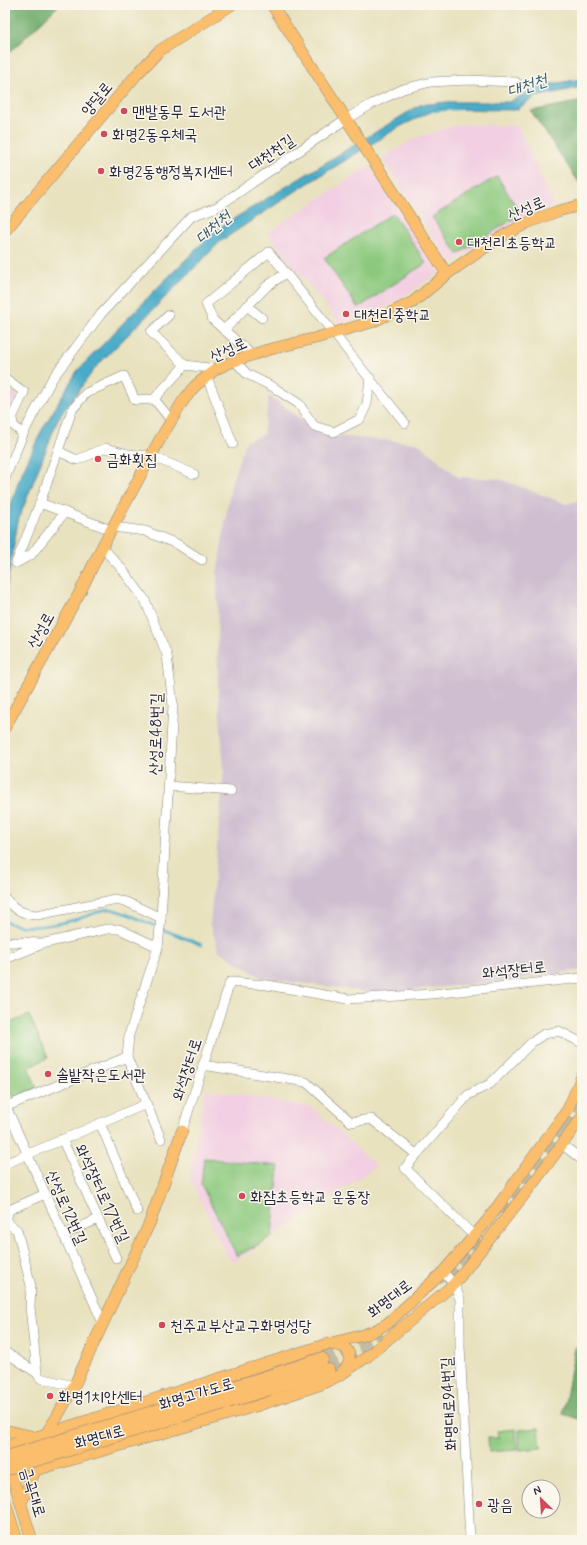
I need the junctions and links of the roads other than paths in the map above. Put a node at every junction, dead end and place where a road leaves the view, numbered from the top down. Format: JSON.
{"nodes":[{"id":1,"x":231,"y":5,"type":"edge"},
{"id":2,"x":272,"y":5,"type":"edge"},
{"id":3,"x":516,"y":82,"type":"dead end"},
{"id":4,"x":348,"y":122,"type":"junction"},
{"id":5,"x":582,"y":205,"type":"edge"},
{"id":6,"x":5,"y":231,"type":"edge"},
{"id":7,"x":286,"y":273,"type":"junction"},
{"id":8,"x":447,"y":274,"type":"junction"},
{"id":9,"x":247,"y":306,"type":"junction"},
{"id":10,"x":169,"y":315,"type":"dead end"},
{"id":11,"x":262,"y":318,"type":"dead end"},
{"id":12,"x":224,"y":330,"type":"junction"},
{"id":13,"x":334,"y":333,"type":"junction"},
{"id":14,"x":252,"y":355,"type":"junction"},
{"id":15,"x":235,"y":361,"type":"junction"},
{"id":16,"x":185,"y":365,"type":"junction"},
{"id":17,"x":216,"y":369,"type":"junction"},
{"id":18,"x":207,"y":377,"type":"junction"},
{"id":19,"x":5,"y":378,"type":"edge"},
{"id":20,"x":370,"y":378,"type":"junction"},
{"id":21,"x":24,"y":392,"type":"junction"},
{"id":22,"x":154,"y":399,"type":"junction"},
{"id":23,"x":38,"y":403,"type":"junction"},
{"id":24,"x":171,"y":420,"type":"junction"},
{"id":25,"x":405,"y":422,"type":"dead end"},
{"id":26,"x":23,"y":434,"type":"junction"},
{"id":27,"x":233,"y":444,"type":"dead end"},
{"id":28,"x":58,"y":451,"type":"junction"},
{"id":29,"x":151,"y":456,"type":"junction"},
{"id":30,"x":194,"y":474,"type":"dead end"},
{"id":31,"x":5,"y":478,"type":"edge"},
{"id":32,"x":40,"y":503,"type":"junction"},
{"id":33,"x":65,"y":512,"type":"junction"},
{"id":34,"x":112,"y":529,"type":"junction"},
{"id":35,"x":102,"y":546,"type":"junction"},
{"id":36,"x":202,"y":560,"type":"dead end"},
{"id":37,"x":5,"y":727,"type":"edge"},
{"id":38,"x":169,"y":786,"type":"junction"},
{"id":39,"x":231,"y":791,"type":"dead end"},
{"id":40,"x":5,"y":898,"type":"edge"},
{"id":41,"x":161,"y":918,"type":"junction"},
{"id":42,"x":5,"y":942,"type":"edge"},
{"id":43,"x":45,"y":943,"type":"junction"},
{"id":44,"x":158,"y":947,"type":"junction"},
{"id":45,"x":5,"y":959,"type":"edge"},
{"id":46,"x":582,"y":978,"type":"edge"},
{"id":47,"x":582,"y":1043,"type":"edge"},
{"id":48,"x":127,"y":1057,"type":"junction"},
{"id":49,"x":203,"y":1066,"type":"junction"},
{"id":50,"x":582,"y":1076,"type":"edge"},
{"id":51,"x":146,"y":1104,"type":"junction"},
{"id":52,"x":5,"y":1106,"type":"edge"},
{"id":53,"x":582,"y":1117,"type":"edge"},
{"id":54,"x":100,"y":1123,"type":"junction"},
{"id":55,"x":182,"y":1130,"type":"joint"},
{"id":56,"x":62,"y":1139,"type":"junction"},
{"id":57,"x":161,"y":1139,"type":"dead end"},
{"id":58,"x":563,"y":1145,"type":"junction"},
{"id":59,"x":27,"y":1154,"type":"junction"},
{"id":60,"x":416,"y":1154,"type":"junction"},
{"id":61,"x":582,"y":1160,"type":"edge"},
{"id":62,"x":5,"y":1164,"type":"edge"},
{"id":63,"x":45,"y":1194,"type":"junction"},
{"id":64,"x":138,"y":1211,"type":"dead end"},
{"id":65,"x":98,"y":1219,"type":"junction"},
{"id":66,"x":5,"y":1222,"type":"edge"},
{"id":67,"x":63,"y":1235,"type":"junction"},
{"id":68,"x":474,"y":1236,"type":"junction"},
{"id":69,"x":116,"y":1258,"type":"dead end"},
{"id":70,"x":443,"y":1272,"type":"junction"},
{"id":71,"x":454,"y":1284,"type":"junction"},
{"id":72,"x":103,"y":1323,"type":"junction"},
{"id":73,"x":328,"y":1344,"type":"junction"},
{"id":74,"x":5,"y":1352,"type":"edge"},
{"id":75,"x":330,"y":1368,"type":"junction"},
{"id":76,"x":240,"y":1372,"type":"junction"},
{"id":77,"x":37,"y":1373,"type":"junction"},
{"id":78,"x":285,"y":1378,"type":"junction"},
{"id":79,"x":74,"y":1386,"type":"junction"},
{"id":80,"x":256,"y":1406,"type":"junction"},
{"id":81,"x":5,"y":1430,"type":"edge"},
{"id":82,"x":47,"y":1433,"type":"junction"},
{"id":83,"x":35,"y":1437,"type":"junction"},
{"id":84,"x":5,"y":1447,"type":"edge"},
{"id":85,"x":5,"y":1454,"type":"edge"},
{"id":86,"x":7,"y":1471,"type":"edge"},
{"id":87,"x":35,"y":1471,"type":"junction"},
{"id":88,"x":5,"y":1500,"type":"edge"},
{"id":89,"x":21,"y":1503,"type":"junction"},
{"id":90,"x":17,"y":1540,"type":"edge"},
{"id":91,"x":32,"y":1540,"type":"edge"},
{"id":92,"x":470,"y":1540,"type":"edge"}],
"edges":[{"from":1,"to":6,"type":"main road","name":"양달로"},
{"from":2,"to":4,"type":"main road"},
{"from":3,"to":4,"type":"street","name":"대천천길"},
{"from":4,"to":8,"type":"main road"},
{"from":4,"to":23,"type":"street","name":"대천천길"},
{"from":5,"to":8,"type":"main road","name":"산성로"},
{"from":7,"to":9,"type":"street"},
{"from":7,"to":12,"type":"street"},
{"from":7,"to":13,"type":"street"},
{"from":8,"to":13,"type":"main road","name":"산성로"},
{"from":9,"to":11,"type":"street"},
{"from":9,"to":12,"type":"street"},
{"from":10,"to":16,"type":"street"},
{"from":12,"to":14,"type":"street"},
{"from":13,"to":14,"type":"main road","name":"산성로"},
{"from":13,"to":20,"type":"street"},
{"from":14,"to":15,"type":"main road","name":"산성로"},
{"from":15,"to":17,"type":"main road","name":"산성로"},
{"from":15,"to":20,"type":"street"},
{"from":16,"to":17,"type":"street"},
{"from":16,"to":22,"type":"street"},
{"from":17,"to":18,"type":"main road","name":"산성로"},
{"from":18,"to":24,"type":"main road","name":"산성로"},
{"from":18,"to":27,"type":"street"},
{"from":19,"to":21,"type":"street"},
{"from":20,"to":25,"type":"street"},
{"from":21,"to":23,"type":"street"},
{"from":21,"to":26,"type":"street"},
{"from":22,"to":24,"type":"street"},
{"from":22,"to":28,"type":"street"},
{"from":23,"to":26,"type":"street","name":"대천천길"},
{"from":24,"to":29,"type":"main road","name":"산성로"},
{"from":26,"to":31,"type":"street","name":"대천천길"},
{"from":28,"to":29,"type":"street"},
{"from":28,"to":32,"type":"street"},
{"from":29,"to":30,"type":"street"},
{"from":29,"to":34,"type":"main road","name":"산성로"},
{"from":32,"to":33,"type":"street"},
{"from":32,"to":33,"type":"street"},
{"from":33,"to":34,"type":"street"},
{"from":34,"to":35,"type":"main road","name":"산성로"},
{"from":34,"to":36,"type":"street"},
{"from":35,"to":37,"type":"main road","name":"산성로"},
{"from":35,"to":38,"type":"street","name":"산성로48번길"},
{"from":38,"to":39,"type":"street"},
{"from":38,"to":41,"type":"street","name":"산성로48번길"},
{"from":40,"to":41,"type":"street"},
{"from":41,"to":44,"type":"street","name":"산성로48번길"},
{"from":42,"to":43,"type":"street"},
{"from":43,"to":44,"type":"street"},
{"from":43,"to":45,"type":"street"},
{"from":44,"to":48,"type":"street","name":"산성로48번길"},
{"from":46,"to":49,"type":"street","name":"와석장터로"},
{"from":47,"to":60,"type":"street"},
{"from":48,"to":51,"type":"street"},
{"from":48,"to":52,"type":"street"},
{"from":49,"to":55,"type":"street","name":"와석장터로"},
{"from":49,"to":60,"type":"street"},
{"from":50,"to":68,"type":"main road","name":"화명대로"},
{"from":51,"to":54,"type":"street"},
{"from":51,"to":57,"type":"street"},
{"from":52,"to":59,"type":"street","name":"산성로12번길"},
{"from":53,"to":58,"type":"main road","name":"화명대로"},
{"from":54,"to":56,"type":"street"},
{"from":54,"to":64,"type":"street"},
{"from":55,"to":72,"type":"main road","name":"와석장터로"},
{"from":56,"to":59,"type":"street"},
{"from":56,"to":65,"type":"street","name":"와석장터로17번길"},
{"from":58,"to":61,"type":"street"},
{"from":58,"to":71,"type":"main road","name":"화명대로"},
{"from":59,"to":62,"type":"street"},
{"from":59,"to":63,"type":"street","name":"산성로12번길"},
{"from":60,"to":68,"type":"street"},
{"from":63,"to":66,"type":"street"},
{"from":63,"to":67,"type":"street","name":"산성로12번길"},
{"from":65,"to":67,"type":"street"},
{"from":65,"to":69,"type":"street","name":"와석장터로17번길"},
{"from":66,"to":77,"type":"street"},
{"from":67,"to":72,"type":"street","name":"산성로12번길"},
{"from":68,"to":70,"type":"main road","name":"화명대로"},
{"from":70,"to":71,"type":"street","name":"화명대로94번길"},
{"from":70,"to":73,"type":"main road","name":"화명대로"},
{"from":71,"to":75,"type":"main road","name":"화명대로"},
{"from":71,"to":92,"type":"street","name":"화명대로94번길"},
{"from":72,"to":79,"type":"main road","name":"와석장터로"},
{"from":73,"to":75,"type":"main road"},
{"from":73,"to":76,"type":"main road","name":"화명대로"},
{"from":74,"to":77,"type":"street"},
{"from":75,"to":78,"type":"highway","name":"화명고가도로"},
{"from":75,"to":80,"type":"main road","name":"화명대로"},
{"from":76,"to":78,"type":"main road"},
{"from":76,"to":82,"type":"main road","name":"화명대로"},
{"from":77,"to":79,"type":"street"},
{"from":78,"to":80,"type":"main road"},
{"from":78,"to":86,"type":"highway","name":"화명고가도로","bridge":true},
{"from":79,"to":82,"type":"main road","name":"와석장터로"},
{"from":80,"to":87,"type":"main road","name":"화명대로"},
{"from":81,"to":83,"type":"main road"},
{"from":82,"to":83,"type":"main road","name":"화명대로"},
{"from":82,"to":86,"type":"main road","name":"와석장터로"},
{"from":83,"to":84,"type":"main road","name":"화명대로"},
{"from":85,"to":86,"type":"main road","name":"금곡대로"},
{"from":86,"to":87,"type":"main road","name":"화명대로"},
{"from":86,"to":89,"type":"main road","name":"금곡대로"},
{"from":87,"to":89,"type":"main road"},
{"from":88,"to":90,"type":"main road","name":"금곡대로"},
{"from":89,"to":91,"type":"main road","name":"금곡대로"}]}
